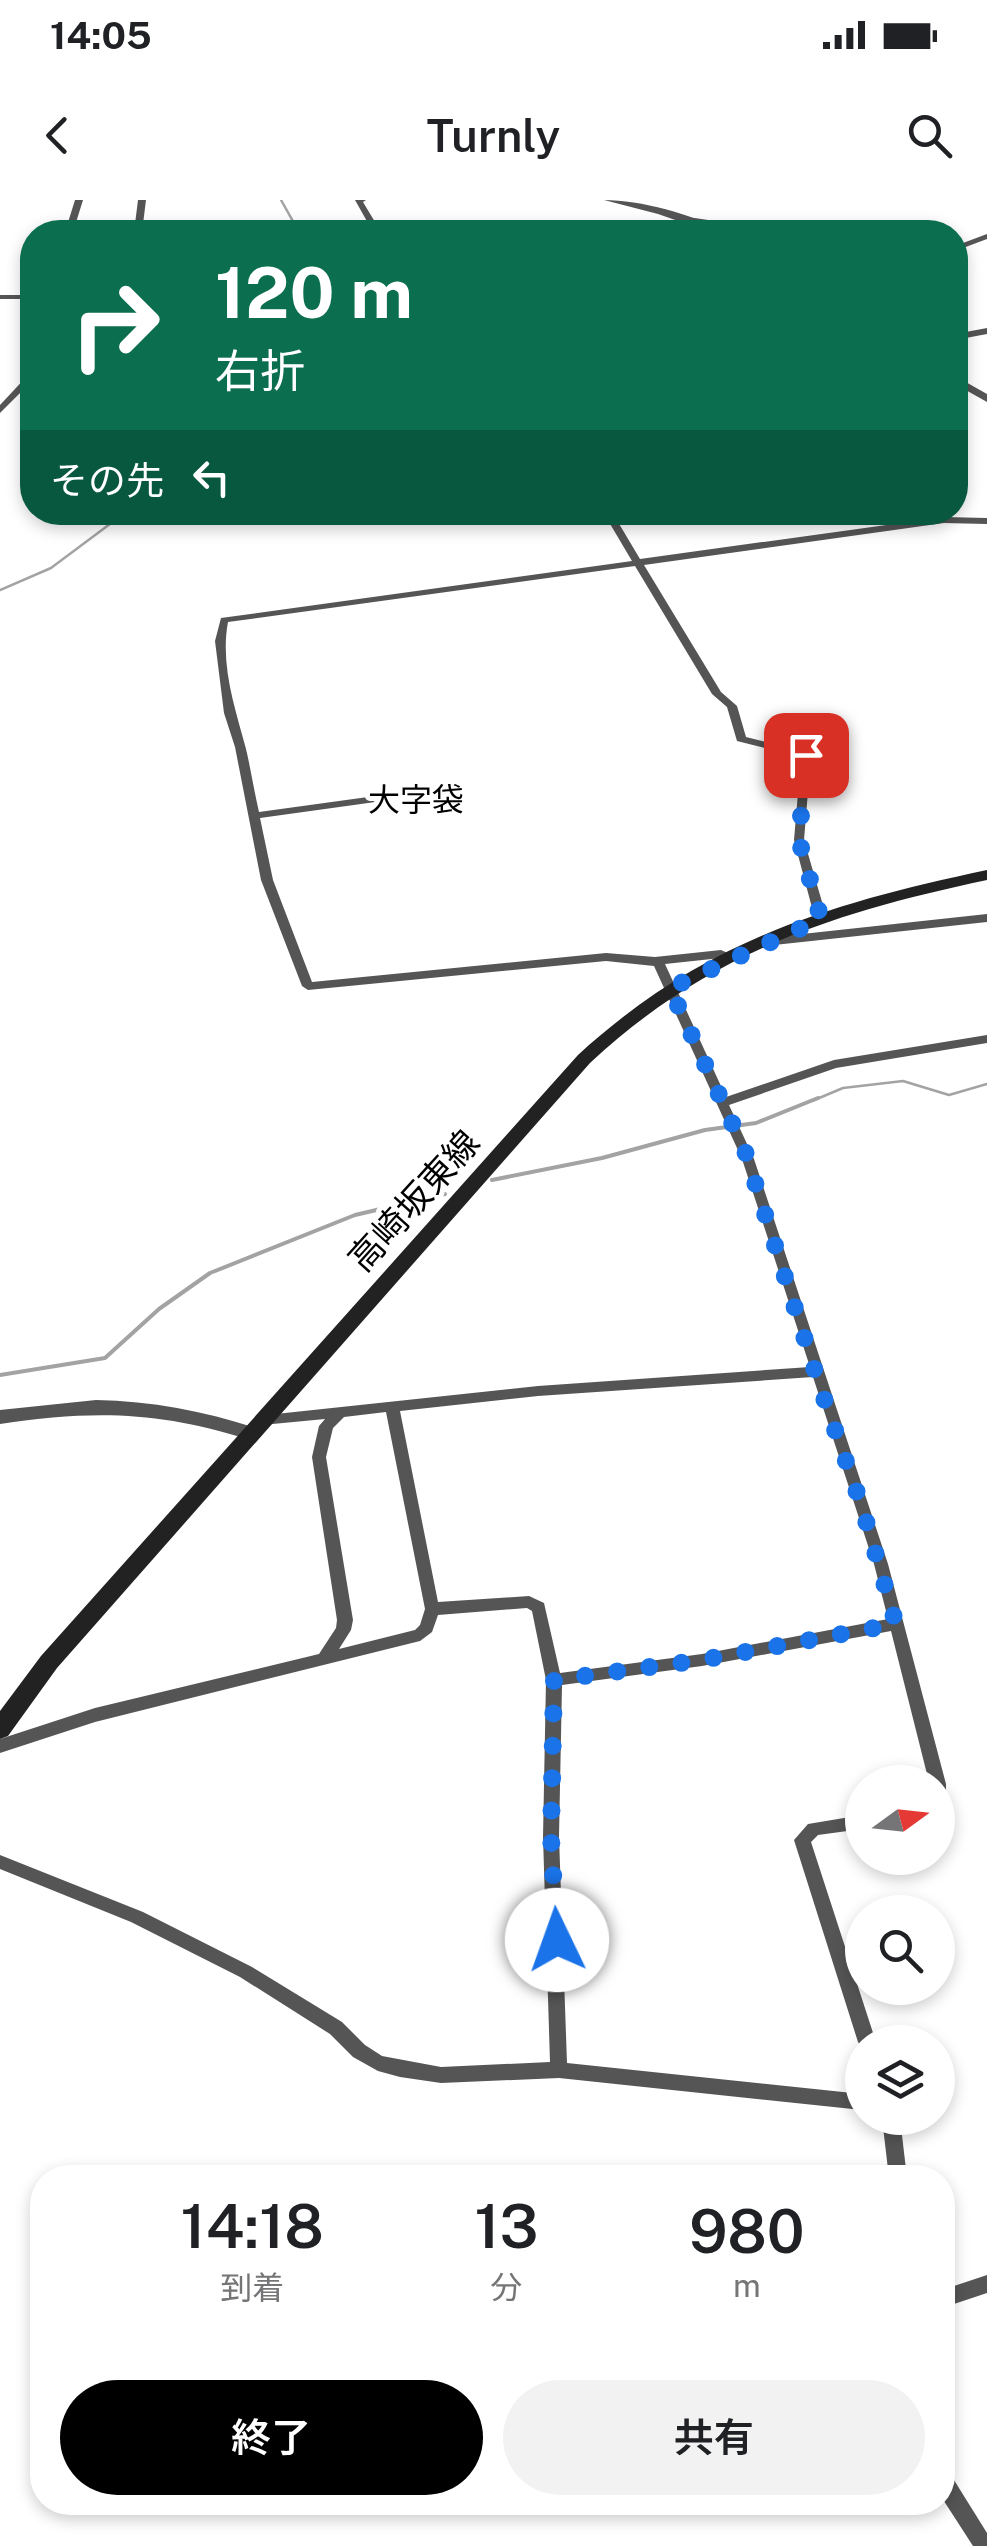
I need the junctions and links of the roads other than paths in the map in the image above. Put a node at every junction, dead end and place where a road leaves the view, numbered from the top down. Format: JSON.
{"nodes":[{"id":1,"x":362,"y":200,"type":"edge"},
{"id":2,"x":609,"y":200,"type":"edge"},
{"id":3,"x":681,"y":218,"type":"junction"},
{"id":4,"x":368,"y":220,"type":"edge"},
{"id":5,"x":686,"y":220,"type":"edge"},
{"id":6,"x":694,"y":220,"type":"edge"},
{"id":7,"x":20,"y":389,"type":"edge"},
{"id":8,"x":0,"y":410,"type":"edge"},
{"id":9,"x":614,"y":525,"type":"edge"},
{"id":10,"x":908,"y":525,"type":"edge"},
{"id":11,"x":637,"y":563,"type":"junction"},
{"id":12,"x":397,"y":796,"type":"dead end"},
{"id":13,"x":253,"y":816,"type":"junction"},
{"id":14,"x":987,"y":874,"type":"edge"},
{"id":15,"x":987,"y":918,"type":"edge"},
{"id":16,"x":821,"y":919,"type":"junction"},
{"id":17,"x":765,"y":942,"type":"junction"},
{"id":18,"x":731,"y":957,"type":"junction"},
{"id":19,"x":655,"y":960,"type":"junction"},
{"id":20,"x":670,"y":988,"type":"junction"},
{"id":21,"x":987,"y":1039,"type":"edge"},
{"id":22,"x":724,"y":1102,"type":"junction"},
{"id":23,"x":815,"y":1372,"type":"junction"},
{"id":24,"x":392,"y":1406,"type":"junction"},
{"id":25,"x":339,"y":1413,"type":"junction"},
{"id":26,"x":0,"y":1417,"type":"edge"},
{"id":27,"x":256,"y":1427,"type":"junction"},
{"id":28,"x":432,"y":1609,"type":"junction"},
{"id":29,"x":896,"y":1624,"type":"junction"},
{"id":30,"x":324,"y":1660,"type":"junction"},
{"id":31,"x":554,"y":1680,"type":"junction"},
{"id":32,"x":0,"y":1729,"type":"edge"},
{"id":33,"x":0,"y":1746,"type":"edge"},
{"id":34,"x":932,"y":1765,"type":"edge"},
{"id":35,"x":845,"y":1824,"type":"edge"},
{"id":36,"x":0,"y":1862,"type":"edge"},
{"id":37,"x":862,"y":2025,"type":"edge"},
{"id":38,"x":559,"y":2070,"type":"junction"},
{"id":39,"x":845,"y":2100,"type":"edge"},
{"id":40,"x":893,"y":2135,"type":"edge"},
{"id":41,"x":896,"y":2165,"type":"edge"},
{"id":42,"x":987,"y":2284,"type":"edge"},
{"id":43,"x":955,"y":2295,"type":"edge"},
{"id":44,"x":955,"y":2500,"type":"edge"},
{"id":45,"x":984,"y":2546,"type":"edge"}],
"edges":[{"from":1,"to":4,"type":"street"},
{"from":2,"to":3,"type":"street"},
{"from":3,"to":5,"type":"street"},
{"from":3,"to":6,"type":"street"},
{"from":7,"to":8,"type":"street"},
{"from":9,"to":11,"type":"street"},
{"from":10,"to":11,"type":"street"},
{"from":11,"to":13,"type":"street"},
{"from":11,"to":16,"type":"street"},
{"from":12,"to":13,"type":"street"},
{"from":13,"to":19,"type":"street"},
{"from":14,"to":16,"type":"main road","name":"高崎坂東線"},
{"from":15,"to":17,"type":"street"},
{"from":16,"to":17,"type":"main road","name":"高崎坂東線"},
{"from":17,"to":18,"type":"main road","name":"高崎坂東線"},
{"from":18,"to":19,"type":"street"},
{"from":18,"to":20,"type":"main road","name":"高崎坂東線"},
{"from":19,"to":20,"type":"street"},
{"from":20,"to":22,"type":"street"},
{"from":20,"to":27,"type":"main road","name":"高崎坂東線"},
{"from":21,"to":22,"type":"street"},
{"from":22,"to":23,"type":"street"},
{"from":23,"to":24,"type":"street"},
{"from":23,"to":29,"type":"street"},
{"from":24,"to":25,"type":"street"},
{"from":24,"to":28,"type":"street"},
{"from":25,"to":27,"type":"street"},
{"from":25,"to":30,"type":"street"},
{"from":26,"to":27,"type":"street"},
{"from":27,"to":32,"type":"main road","name":"高崎坂東線"},
{"from":28,"to":30,"type":"street"},
{"from":28,"to":31,"type":"street"},
{"from":29,"to":31,"type":"street"},
{"from":29,"to":34,"type":"street"},
{"from":30,"to":33,"type":"street"},
{"from":31,"to":38,"type":"street"},
{"from":35,"to":37,"type":"street"},
{"from":36,"to":38,"type":"street"},
{"from":38,"to":39,"type":"street"},
{"from":40,"to":41,"type":"street"},
{"from":42,"to":43,"type":"street"},
{"from":44,"to":45,"type":"street"}]}
